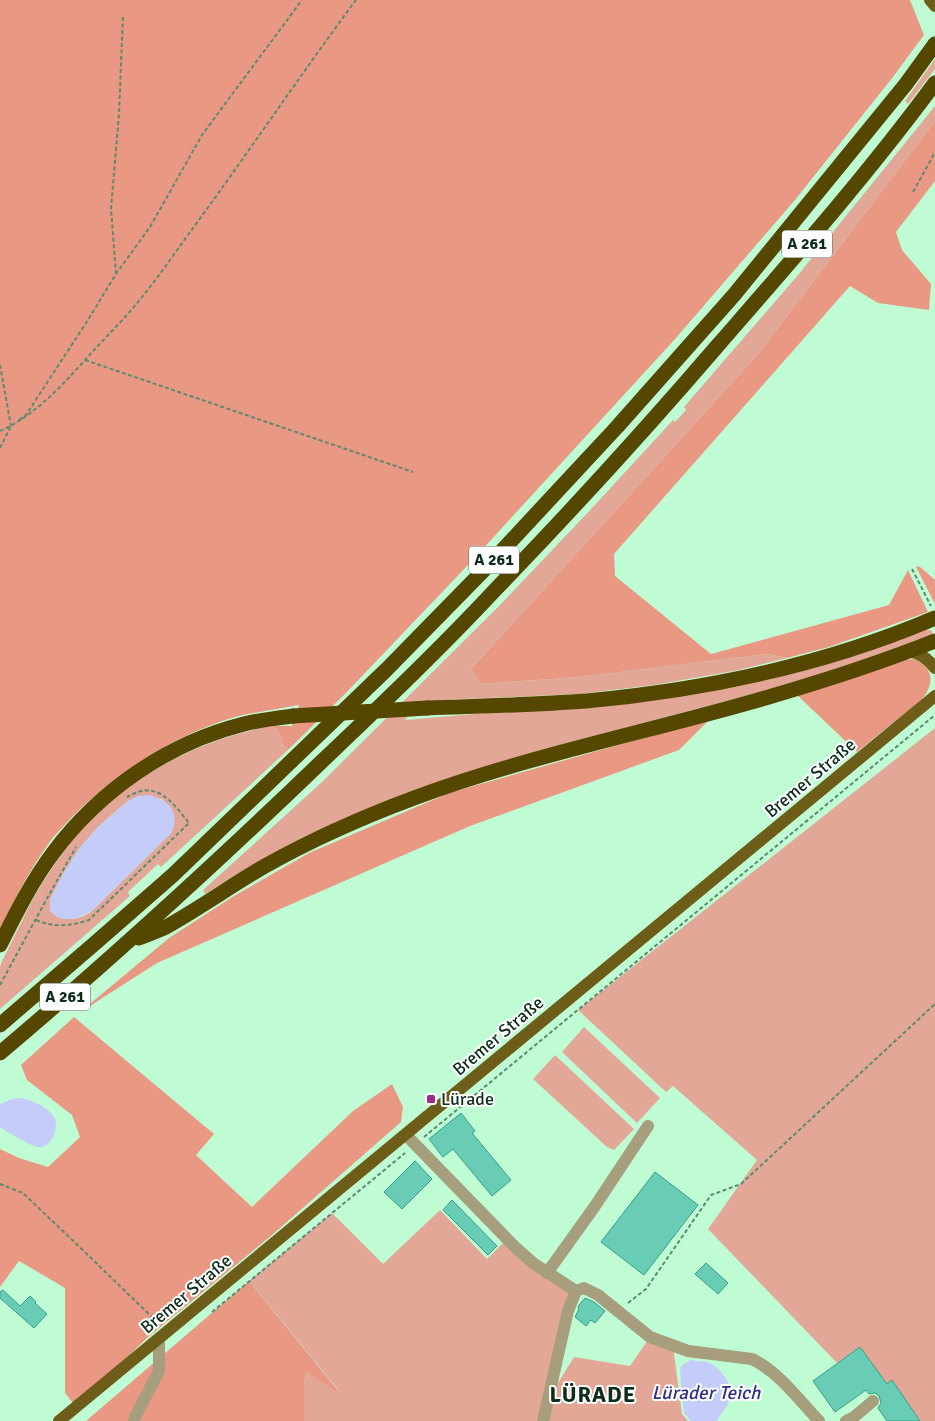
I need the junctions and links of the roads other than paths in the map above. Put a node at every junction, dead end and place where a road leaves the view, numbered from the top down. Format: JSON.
{"nodes":[{"id":1,"x":930,"y":0,"type":"edge"},
{"id":2,"x":935,"y":6,"type":"edge"},
{"id":3,"x":935,"y":44,"type":"edge"},
{"id":4,"x":935,"y":83,"type":"edge"},
{"id":5,"x":934,"y":614,"type":"edge"},
{"id":6,"x":935,"y":641,"type":"edge"},
{"id":7,"x":909,"y":651,"type":"junction"},
{"id":8,"x":935,"y":668,"type":"edge"},
{"id":9,"x":935,"y":696,"type":"edge"},
{"id":10,"x":130,"y":941,"type":"junction"},
{"id":11,"x":0,"y":945,"type":"edge"},
{"id":12,"x":0,"y":1025,"type":"edge"},
{"id":13,"x":0,"y":1053,"type":"edge"},
{"id":14,"x":648,"y":1126,"type":"dead end"},
{"id":15,"x":406,"y":1135,"type":"junction"},
{"id":16,"x":547,"y":1273,"type":"junction"},
{"id":17,"x":576,"y":1291,"type":"junction"},
{"id":18,"x":163,"y":1336,"type":"junction"},
{"id":19,"x":873,"y":1401,"type":"dead end"},
{"id":20,"x":59,"y":1421,"type":"edge"},
{"id":21,"x":134,"y":1421,"type":"edge"},
{"id":22,"x":543,"y":1421,"type":"edge"},
{"id":23,"x":819,"y":1421,"type":"edge"},
{"id":24,"x":846,"y":1421,"type":"edge"}],
"edges":[{"from":1,"to":2,"type":"main road"},
{"from":3,"to":12,"type":"highway","number":"A 261"},
{"from":4,"to":10,"type":"highway","number":"A 261"},
{"from":5,"to":11,"type":"highway","bridge":true},
{"from":6,"to":7,"type":"highway"},
{"from":7,"to":8,"type":"main road"},
{"from":7,"to":10,"type":"highway"},
{"from":9,"to":15,"type":"main road","name":"Bremer Straße"},
{"from":10,"to":13,"type":"highway","number":"A 261"},
{"from":14,"to":16,"type":"lane"},
{"from":15,"to":16,"type":"lane"},
{"from":15,"to":18,"type":"main road","name":"Bremer Straße"},
{"from":16,"to":17,"type":"lane"},
{"from":17,"to":22,"type":"lane"},
{"from":17,"to":23,"type":"lane"},
{"from":18,"to":20,"type":"main road","name":"Bremer Straße"},
{"from":18,"to":21,"type":"lane"},
{"from":19,"to":24,"type":"lane"}]}
